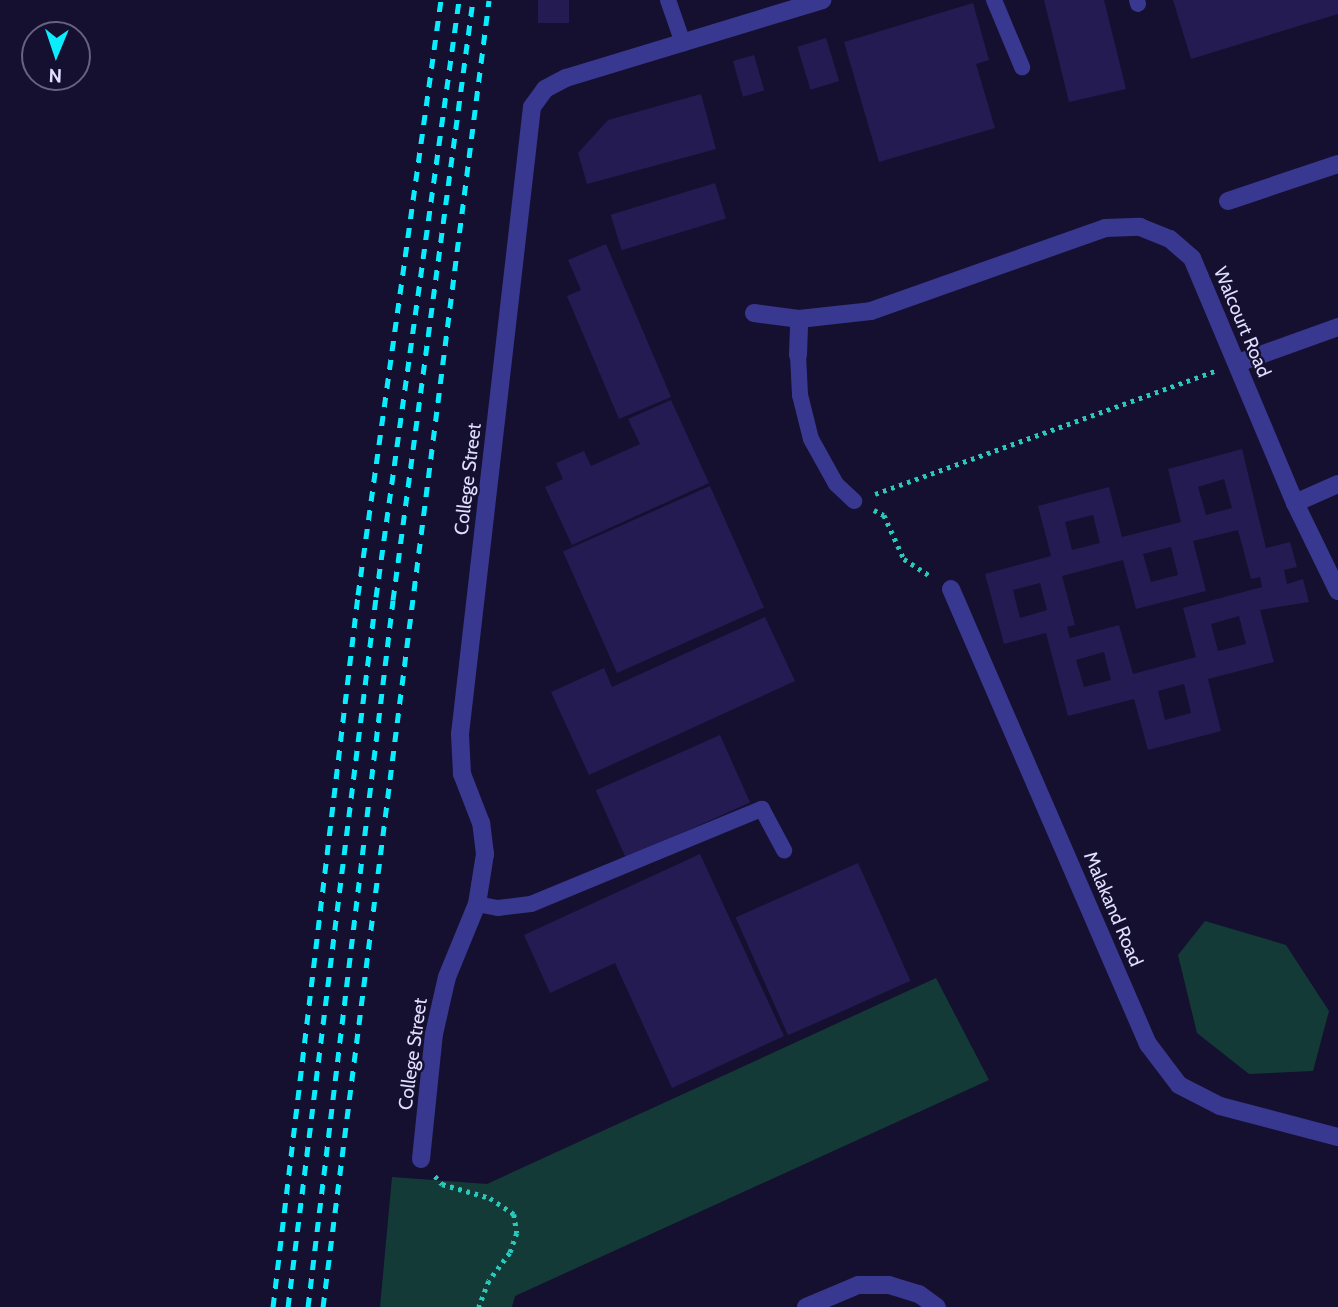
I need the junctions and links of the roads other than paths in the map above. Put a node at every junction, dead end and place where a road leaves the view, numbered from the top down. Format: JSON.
{"nodes":[{"id":1,"x":668,"y":0,"type":"edge"},
{"id":2,"x":822,"y":0,"type":"edge"},
{"id":3,"x":994,"y":0,"type":"edge"},
{"id":4,"x":801,"y":3,"type":"edge"},
{"id":5,"x":683,"y":43,"type":"junction"},
{"id":6,"x":1022,"y":67,"type":"dead end"},
{"id":7,"x":1338,"y":164,"type":"edge"},
{"id":8,"x":1228,"y":201,"type":"dead end"},
{"id":9,"x":754,"y":313,"type":"dead end"},
{"id":10,"x":799,"y":319,"type":"junction"},
{"id":11,"x":1338,"y":327,"type":"edge"},
{"id":12,"x":798,"y":355,"type":"joint"},
{"id":13,"x":1238,"y":363,"type":"junction"},
{"id":14,"x":1338,"y":484,"type":"edge"},
{"id":15,"x":854,"y":501,"type":"road end"},
{"id":16,"x":1296,"y":503,"type":"junction"},
{"id":17,"x":951,"y":589,"type":"road end"},
{"id":18,"x":1338,"y":591,"type":"edge"},
{"id":19,"x":784,"y":850,"type":"dead end"},
{"id":20,"x":477,"y":904,"type":"junction"},
{"id":21,"x":1338,"y":1137,"type":"edge"},
{"id":22,"x":421,"y":1159,"type":"road end"},
{"id":23,"x":806,"y":1307,"type":"edge"},
{"id":24,"x":937,"y":1307,"type":"edge"}],
"edges":[{"from":1,"to":5,"type":"lane"},
{"from":2,"to":4,"type":"street","name":"College Street"},
{"from":3,"to":6,"type":"lane"},
{"from":4,"to":5,"type":"street","name":"College Street"},
{"from":5,"to":20,"type":"street","name":"College Street"},
{"from":7,"to":8,"type":"street"},
{"from":9,"to":10,"type":"street","name":"Walcourt Road"},
{"from":10,"to":12,"type":"street"},
{"from":10,"to":13,"type":"street","name":"Walcourt Road"},
{"from":11,"to":13,"type":"street"},
{"from":12,"to":15,"type":"lane"},
{"from":13,"to":16,"type":"street","name":"Walcourt Road"},
{"from":14,"to":16,"type":"street"},
{"from":16,"to":18,"type":"street","name":"Walcourt Road"},
{"from":17,"to":21,"type":"street","name":"Malakand Road"},
{"from":19,"to":20,"type":"lane"},
{"from":20,"to":22,"type":"street","name":"College Street"},
{"from":23,"to":24,"type":"street"}]}
